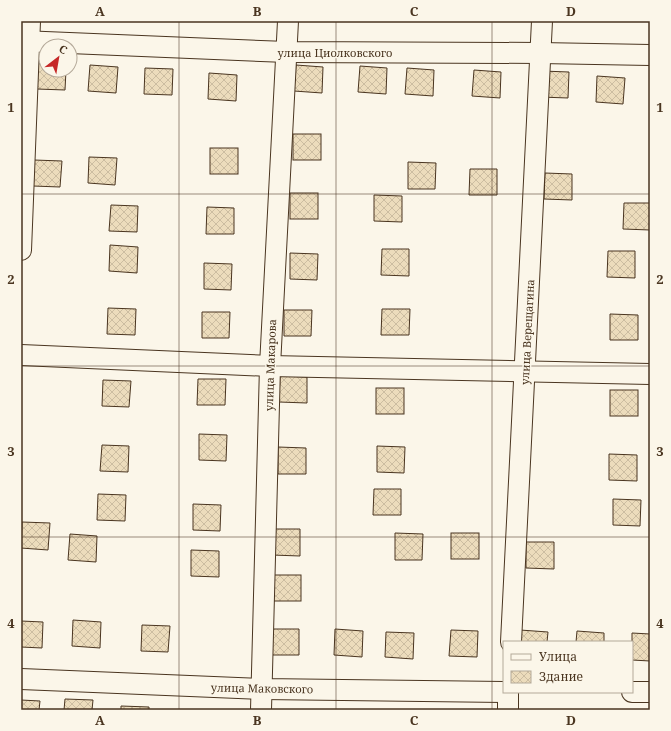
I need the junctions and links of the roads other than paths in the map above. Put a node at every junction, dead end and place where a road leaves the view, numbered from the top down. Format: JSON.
{"nodes":[{"id":1,"x":30,"y":21,"type":"edge"},
{"id":2,"x":288,"y":21,"type":"edge"},
{"id":3,"x":542,"y":21,"type":"edge"},
{"id":4,"x":25,"y":42,"type":"edge"},
{"id":5,"x":287,"y":52,"type":"junction"},
{"id":6,"x":540,"y":53,"type":"junction"},
{"id":7,"x":650,"y":55,"type":"edge"},
{"id":8,"x":21,"y":250,"type":"edge"},
{"id":9,"x":21,"y":355,"type":"edge"},
{"id":10,"x":270,"y":366,"type":"junction"},
{"id":11,"x":525,"y":372,"type":"junction"},
{"id":12,"x":650,"y":374,"type":"edge"},
{"id":13,"x":511,"y":641,"type":"edge"},
{"id":14,"x":21,"y":679,"type":"edge"},
{"id":15,"x":262,"y":689,"type":"junction"},
{"id":16,"x":503,"y":692,"type":"edge"},
{"id":17,"x":633,"y":692,"type":"edge"},
{"id":18,"x":650,"y":692,"type":"edge"},
{"id":19,"x":508,"y":693,"type":"edge"},
{"id":20,"x":261,"y":710,"type":"edge"},
{"id":21,"x":508,"y":710,"type":"edge"}],
"edges":[{"from":1,"to":4,"type":"street"},
{"from":2,"to":5,"type":"street","name":"улица Макарова"},
{"from":3,"to":6,"type":"street","name":"улица Верещагина"},
{"from":4,"to":5,"type":"street","name":"улица Циолковского"},
{"from":4,"to":8,"type":"street"},
{"from":5,"to":6,"type":"street","name":"улица Циолковского"},
{"from":5,"to":10,"type":"street","name":"улица Макарова"},
{"from":6,"to":7,"type":"street","name":"улица Циолковского"},
{"from":6,"to":11,"type":"street","name":"улица Верещагина"},
{"from":9,"to":10,"type":"street"},
{"from":10,"to":11,"type":"street"},
{"from":10,"to":15,"type":"street","name":"улица Макарова"},
{"from":11,"to":12,"type":"street"},
{"from":11,"to":13,"type":"street","name":"улица Верещагина"},
{"from":14,"to":15,"type":"street","name":"улица Маковского"},
{"from":15,"to":16,"type":"street","name":"улица Маковского"},
{"from":15,"to":20,"type":"street","name":"улица Макарова"},
{"from":17,"to":18,"type":"street"},
{"from":19,"to":21,"type":"street"}]}
